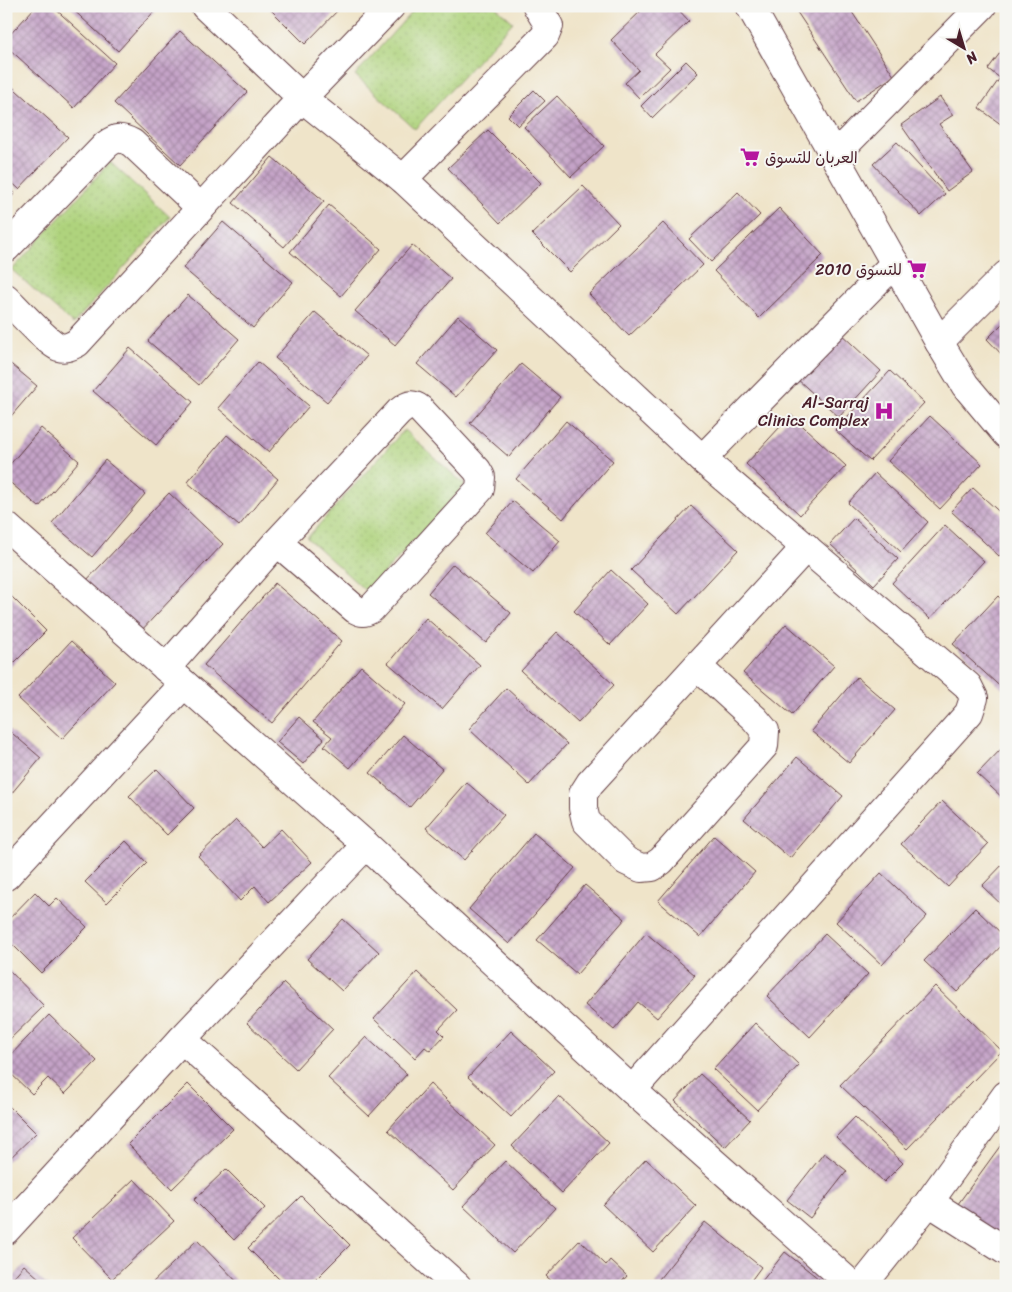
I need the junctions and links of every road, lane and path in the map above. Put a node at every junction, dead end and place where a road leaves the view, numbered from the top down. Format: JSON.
{"nodes":[{"id":1,"x":205,"y":6,"type":"edge"},
{"id":2,"x":391,"y":6,"type":"edge"},
{"id":3,"x":537,"y":6,"type":"edge"},
{"id":4,"x":750,"y":6,"type":"edge"},
{"id":5,"x":982,"y":6,"type":"edge"},
{"id":6,"x":302,"y":98,"type":"junction"},
{"id":7,"x":834,"y":156,"type":"junction"},
{"id":8,"x":403,"y":179,"type":"junction"},
{"id":9,"x":200,"y":207,"type":"junction"},
{"id":10,"x":6,"y":248,"type":"edge"},
{"id":11,"x":895,"y":263,"type":"junction"},
{"id":12,"x":1006,"y":274,"type":"edge"},
{"id":13,"x":6,"y":298,"type":"edge"},
{"id":14,"x":939,"y":342,"type":"junction"},
{"id":15,"x":1004,"y":435,"type":"edge"},
{"id":16,"x":702,"y":460,"type":"junction"},
{"id":17,"x":6,"y":526,"type":"edge"},
{"id":18,"x":277,"y":542,"type":"junction"},
{"id":19,"x":806,"y":547,"type":"junction"},
{"id":20,"x":698,"y":666,"type":"junction"},
{"id":21,"x":175,"y":676,"type":"junction"},
{"id":22,"x":366,"y":845,"type":"junction"},
{"id":23,"x":10,"y":865,"type":"edge"},
{"id":24,"x":182,"y":1039,"type":"junction"},
{"id":25,"x":632,"y":1090,"type":"junction"},
{"id":26,"x":1006,"y":1095,"type":"edge"},
{"id":27,"x":930,"y":1202,"type":"junction"},
{"id":28,"x":6,"y":1230,"type":"edge"},
{"id":29,"x":1006,"y":1252,"type":"edge"},
{"id":30,"x":457,"y":1286,"type":"edge"},
{"id":31,"x":853,"y":1286,"type":"edge"},
{"id":32,"x":862,"y":1286,"type":"edge"}],
"edges":[{"from":1,"to":6,"type":"street"},
{"from":2,"to":6,"type":"street"},
{"from":3,"to":8,"type":"street"},
{"from":4,"to":7,"type":"street"},
{"from":5,"to":7,"type":"street"},
{"from":6,"to":8,"type":"street"},
{"from":6,"to":9,"type":"street"},
{"from":7,"to":11,"type":"street"},
{"from":8,"to":16,"type":"street"},
{"from":9,"to":10,"type":"street"},
{"from":9,"to":13,"type":"street"},
{"from":11,"to":14,"type":"street"},
{"from":11,"to":16,"type":"street"},
{"from":12,"to":14,"type":"street"},
{"from":14,"to":15,"type":"street"},
{"from":16,"to":19,"type":"street"},
{"from":17,"to":21,"type":"street"},
{"from":18,"to":18,"type":"street"},
{"from":18,"to":21,"type":"street"},
{"from":19,"to":20,"type":"street"},
{"from":19,"to":25,"type":"street"},
{"from":20,"to":20,"type":"street"},
{"from":21,"to":22,"type":"street"},
{"from":21,"to":23,"type":"street"},
{"from":22,"to":24,"type":"street"},
{"from":22,"to":25,"type":"street"},
{"from":24,"to":28,"type":"street"},
{"from":24,"to":30,"type":"street"},
{"from":25,"to":31,"type":"street"},
{"from":26,"to":27,"type":"street"},
{"from":27,"to":29,"type":"street"},
{"from":27,"to":32,"type":"street"}]}
